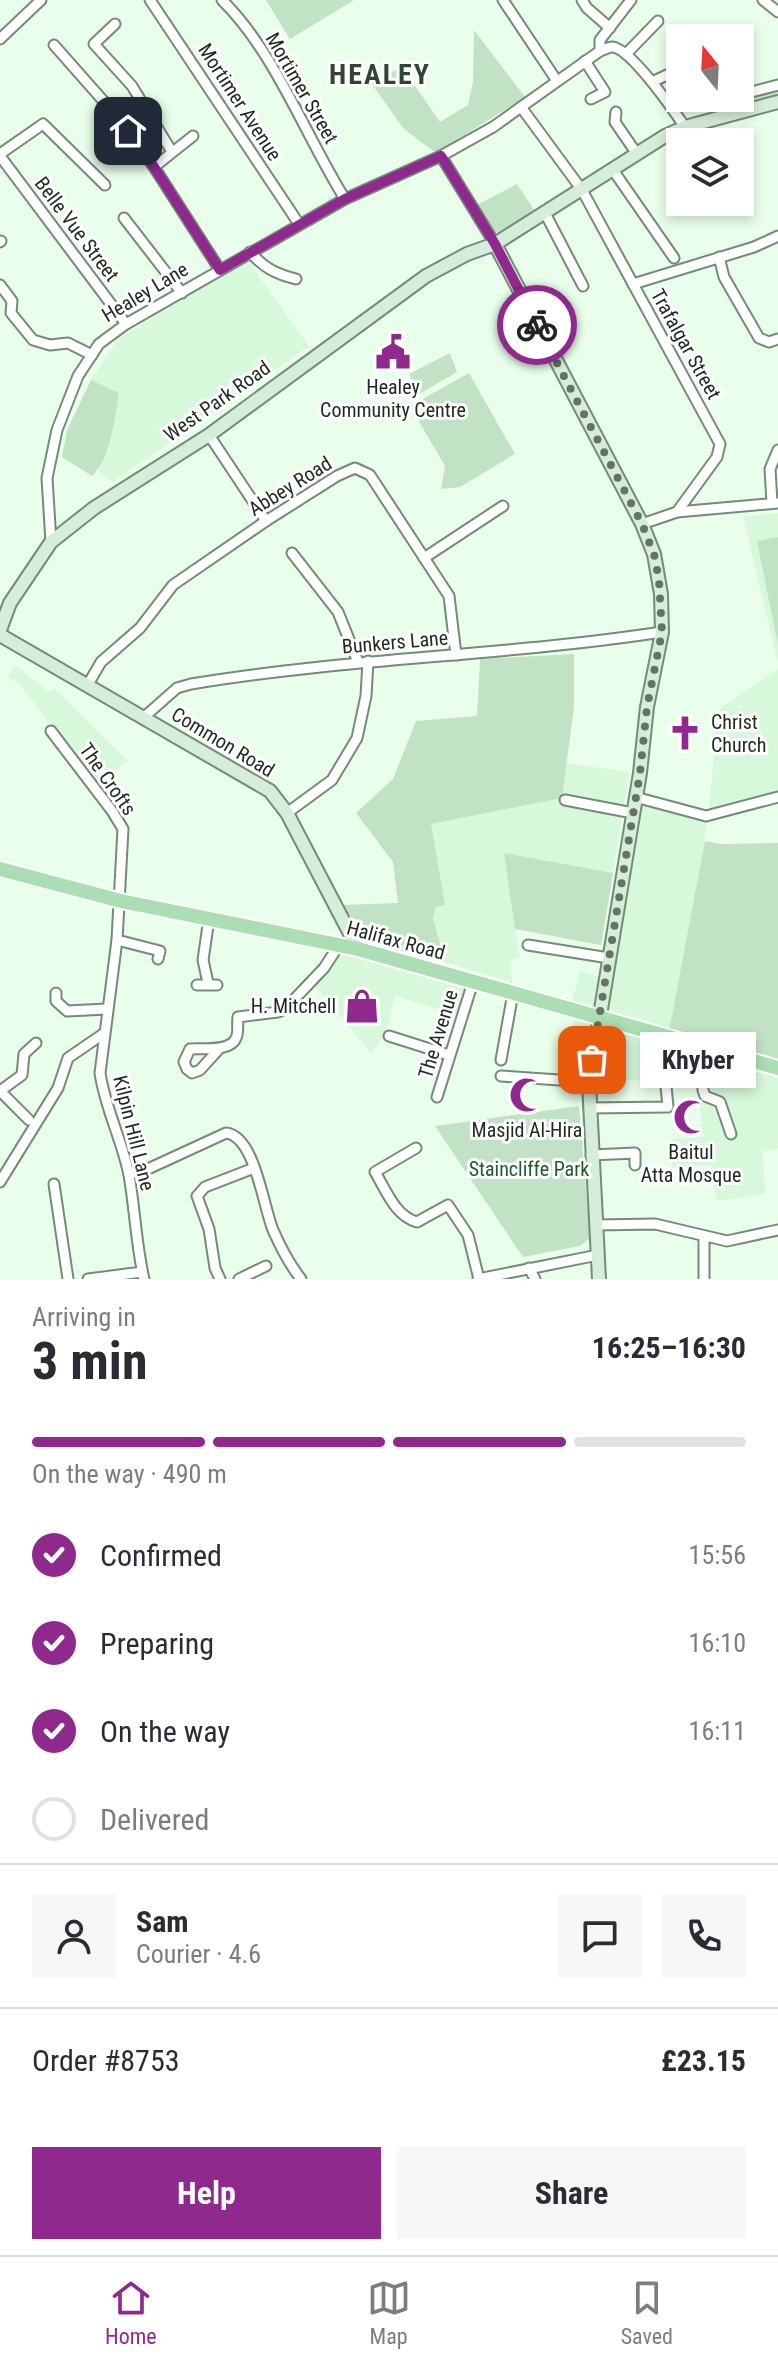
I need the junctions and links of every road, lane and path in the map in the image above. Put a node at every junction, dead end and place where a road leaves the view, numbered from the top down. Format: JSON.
{"nodes":[{"id":1,"x":41,"y":0,"type":"edge"},
{"id":2,"x":150,"y":0,"type":"edge"},
{"id":3,"x":222,"y":0,"type":"edge"},
{"id":4,"x":503,"y":0,"type":"edge"},
{"id":5,"x":582,"y":0,"type":"edge"},
{"id":6,"x":631,"y":0,"type":"edge"},
{"id":7,"x":763,"y":0,"type":"edge"},
{"id":8,"x":778,"y":12,"type":"edge"},
{"id":9,"x":650,"y":13,"type":"dead end"},
{"id":10,"x":115,"y":24,"type":"dead end"},
{"id":11,"x":610,"y":28,"type":"junction"},
{"id":12,"x":0,"y":39,"type":"edge"},
{"id":13,"x":54,"y":45,"type":"dead end"},
{"id":14,"x":600,"y":51,"type":"junction"},
{"id":15,"x":626,"y":54,"type":"junction"},
{"id":16,"x":66,"y":60,"type":"junction"},
{"id":17,"x":585,"y":61,"type":"junction"},
{"id":18,"x":56,"y":69,"type":"dead end"},
{"id":19,"x":666,"y":75,"type":"edge"},
{"id":20,"x":557,"y":81,"type":"junction"},
{"id":21,"x":652,"y":82,"type":"junction"},
{"id":22,"x":778,"y":85,"type":"edge"},
{"id":23,"x":754,"y":91,"type":"edge"},
{"id":24,"x":591,"y":99,"type":"dead end"},
{"id":25,"x":778,"y":102,"type":"edge"},
{"id":26,"x":521,"y":107,"type":"junction"},
{"id":27,"x":616,"y":112,"type":"dead end"},
{"id":28,"x":685,"y":127,"type":"junction"},
{"id":29,"x":193,"y":136,"type":"dead end"},
{"id":30,"x":172,"y":152,"type":"junction"},
{"id":31,"x":637,"y":154,"type":"junction"},
{"id":32,"x":0,"y":155,"type":"edge"},
{"id":33,"x":441,"y":156,"type":"junction"},
{"id":34,"x":154,"y":167,"type":"junction"},
{"id":35,"x":613,"y":170,"type":"junction"},
{"id":36,"x":105,"y":185,"type":"dead end"},
{"id":37,"x":582,"y":190,"type":"junction"},
{"id":38,"x":345,"y":199,"type":"junction"},
{"id":39,"x":545,"y":213,"type":"junction"},
{"id":40,"x":124,"y":218,"type":"dead end"},
{"id":41,"x":299,"y":224,"type":"junction"},
{"id":42,"x":778,"y":236,"type":"edge"},
{"id":43,"x":495,"y":244,"type":"junction"},
{"id":44,"x":250,"y":252,"type":"junction"},
{"id":45,"x":719,"y":257,"type":"junction"},
{"id":46,"x":674,"y":258,"type":"dead end"},
{"id":47,"x":220,"y":270,"type":"junction"},
{"id":48,"x":296,"y":279,"type":"dead end"},
{"id":49,"x":633,"y":284,"type":"junction"},
{"id":50,"x":0,"y":285,"type":"edge"},
{"id":51,"x":583,"y":286,"type":"dead end"},
{"id":52,"x":182,"y":293,"type":"junction"},
{"id":53,"x":11,"y":313,"type":"junction"},
{"id":54,"x":0,"y":321,"type":"edge"},
{"id":55,"x":126,"y":324,"type":"junction"},
{"id":56,"x":778,"y":339,"type":"edge"},
{"id":57,"x":92,"y":355,"type":"junction"},
{"id":58,"x":209,"y":435,"type":"junction"},
{"id":59,"x":778,"y":450,"type":"edge"},
{"id":60,"x":775,"y":503,"type":"edge"},
{"id":61,"x":503,"y":506,"type":"dead end"},
{"id":62,"x":677,"y":512,"type":"junction"},
{"id":63,"x":266,"y":521,"type":"junction"},
{"id":64,"x":642,"y":524,"type":"junction"},
{"id":65,"x":51,"y":542,"type":"junction"},
{"id":66,"x":292,"y":553,"type":"dead end"},
{"id":67,"x":424,"y":558,"type":"junction"},
{"id":68,"x":662,"y":632,"type":"junction"},
{"id":69,"x":0,"y":633,"type":"edge"},
{"id":70,"x":456,"y":655,"type":"junction"},
{"id":71,"x":363,"y":662,"type":"junction"},
{"id":72,"x":87,"y":686,"type":"junction"},
{"id":73,"x":143,"y":718,"type":"junction"},
{"id":74,"x":51,"y":731,"type":"dead end"},
{"id":75,"x":635,"y":797,"type":"junction"},
{"id":76,"x":778,"y":797,"type":"edge"},
{"id":77,"x":565,"y":800,"type":"dead end"},
{"id":78,"x":287,"y":813,"type":"junction"},
{"id":79,"x":633,"y":813,"type":"junction"},
{"id":80,"x":0,"y":869,"type":"edge"},
{"id":81,"x":121,"y":901,"type":"junction"},
{"id":82,"x":209,"y":919,"type":"junction"},
{"id":83,"x":117,"y":940,"type":"junction"},
{"id":84,"x":339,"y":945,"type":"junction"},
{"id":85,"x":528,"y":945,"type":"dead end"},
{"id":86,"x":358,"y":949,"type":"junction"},
{"id":87,"x":609,"y":958,"type":"junction"},
{"id":88,"x":158,"y":959,"type":"dead end"},
{"id":89,"x":473,"y":982,"type":"junction"},
{"id":90,"x":207,"y":985,"type":"dead end"},
{"id":91,"x":56,"y":993,"type":"dead end"},
{"id":92,"x":513,"y":993,"type":"junction"},
{"id":93,"x":107,"y":1009,"type":"junction"},
{"id":94,"x":599,"y":1015,"type":"junction"},
{"id":95,"x":103,"y":1034,"type":"junction"},
{"id":96,"x":661,"y":1035,"type":"junction"},
{"id":97,"x":389,"y":1036,"type":"dead end"},
{"id":98,"x":36,"y":1043,"type":"dead end"},
{"id":99,"x":702,"y":1047,"type":"junction"},
{"id":100,"x":220,"y":1048,"type":"dead end"},
{"id":101,"x":449,"y":1055,"type":"junction"},
{"id":102,"x":501,"y":1060,"type":"dead end"},
{"id":103,"x":778,"y":1068,"type":"edge"},
{"id":104,"x":501,"y":1076,"type":"dead end"},
{"id":105,"x":589,"y":1082,"type":"junction"},
{"id":106,"x":0,"y":1091,"type":"edge"},
{"id":107,"x":437,"y":1097,"type":"dead end"},
{"id":108,"x":589,"y":1108,"type":"junction"},
{"id":109,"x":29,"y":1120,"type":"dead end"},
{"id":110,"x":731,"y":1134,"type":"dead end"},
{"id":111,"x":416,"y":1148,"type":"dead end"},
{"id":112,"x":591,"y":1155,"type":"junction"},
{"id":113,"x":635,"y":1165,"type":"dead end"},
{"id":114,"x":254,"y":1168,"type":"junction"},
{"id":115,"x":129,"y":1174,"type":"junction"},
{"id":116,"x":0,"y":1182,"type":"edge"},
{"id":117,"x":54,"y":1184,"type":"dead end"},
{"id":118,"x":596,"y":1225,"type":"junction"},
{"id":119,"x":778,"y":1230,"type":"edge"},
{"id":120,"x":704,"y":1238,"type":"junction"},
{"id":121,"x":598,"y":1255,"type":"junction"},
{"id":122,"x":266,"y":1266,"type":"dead end"},
{"id":123,"x":529,"y":1268,"type":"junction"},
{"id":124,"x":256,"y":1275,"type":"edge"},
{"id":125,"x":143,"y":1276,"type":"edge"},
{"id":126,"x":508,"y":1276,"type":"edge"},
{"id":127,"x":68,"y":1279,"type":"edge"},
{"id":128,"x":88,"y":1279,"type":"edge"},
{"id":129,"x":220,"y":1279,"type":"edge"},
{"id":130,"x":239,"y":1279,"type":"edge"},
{"id":131,"x":301,"y":1279,"type":"edge"},
{"id":132,"x":479,"y":1279,"type":"edge"},
{"id":133,"x":535,"y":1279,"type":"edge"},
{"id":134,"x":599,"y":1279,"type":"edge"},
{"id":135,"x":704,"y":1279,"type":"edge"}],
"edges":[{"from":1,"to":12,"type":"street"},
{"from":2,"to":41,"type":"street","name":"Mortimer Avenue"},
{"from":3,"to":38,"type":"street","name":"Mortimer Street"},
{"from":4,"to":20,"type":"street"},
{"from":5,"to":11,"type":"street"},
{"from":6,"to":11,"type":"street"},
{"from":7,"to":8,"type":"street"},
{"from":9,"to":15,"type":"street"},
{"from":10,"to":30,"type":"street"},
{"from":11,"to":14,"type":"street"},
{"from":13,"to":16,"type":"street"},
{"from":14,"to":15,"type":"street"},
{"from":14,"to":17,"type":"street","name":"Healey Lane"},
{"from":15,"to":21,"type":"street"},
{"from":16,"to":18,"type":"street"},
{"from":16,"to":34,"type":"street"},
{"from":17,"to":20,"type":"street","name":"Healey Lane"},
{"from":17,"to":24,"type":"street"},
{"from":19,"to":21,"type":"street"},
{"from":20,"to":26,"type":"street","name":"Healey Lane"},
{"from":21,"to":28,"type":"street"},
{"from":22,"to":23,"type":"street"},
{"from":25,"to":28,"type":"street"},
{"from":26,"to":33,"type":"street","name":"Healey Lane"},
{"from":26,"to":37,"type":"street","name":"Trafalgar Street"},
{"from":27,"to":31,"type":"street"},
{"from":28,"to":31,"type":"street"},
{"from":29,"to":30,"type":"street"},
{"from":30,"to":34,"type":"street"},
{"from":31,"to":35,"type":"street"},
{"from":32,"to":36,"type":"street"},
{"from":32,"to":55,"type":"street","name":"Belle Vue Street"},
{"from":33,"to":38,"type":"street","name":"Healey Lane"},
{"from":33,"to":43,"type":"street"},
{"from":34,"to":47,"type":"street"},
{"from":35,"to":37,"type":"street"},
{"from":35,"to":46,"type":"street"},
{"from":37,"to":39,"type":"street"},
{"from":37,"to":49,"type":"street","name":"Trafalgar Street"},
{"from":38,"to":41,"type":"street","name":"Healey Lane"},
{"from":39,"to":43,"type":"street"},
{"from":39,"to":51,"type":"street"},
{"from":40,"to":52,"type":"street"},
{"from":41,"to":44,"type":"street","name":"Healey Lane"},
{"from":42,"to":45,"type":"street"},
{"from":43,"to":58,"type":"street","name":"West Park Road"},
{"from":43,"to":64,"type":"street"},
{"from":44,"to":47,"type":"street","name":"Healey Lane"},
{"from":44,"to":48,"type":"street"},
{"from":45,"to":49,"type":"street"},
{"from":45,"to":56,"type":"street"},
{"from":47,"to":52,"type":"street","name":"Healey Lane"},
{"from":49,"to":62,"type":"street","name":"Trafalgar Street"},
{"from":50,"to":53,"type":"street"},
{"from":52,"to":55,"type":"street","name":"Healey Lane"},
{"from":53,"to":54,"type":"street"},
{"from":53,"to":57,"type":"street"},
{"from":55,"to":57,"type":"street","name":"Healey Lane"},
{"from":57,"to":65,"type":"street","name":"Healey Lane"},
{"from":58,"to":63,"type":"street"},
{"from":58,"to":65,"type":"street","name":"West Park Road"},
{"from":59,"to":60,"type":"street"},
{"from":60,"to":62,"type":"street"},
{"from":61,"to":67,"type":"street"},
{"from":62,"to":64,"type":"street"},
{"from":63,"to":67,"type":"street","name":"Abbey Road"},
{"from":63,"to":72,"type":"street","name":"Abbey Road"},
{"from":64,"to":68,"type":"street"},
{"from":65,"to":69,"type":"street","name":"West Park Road"},
{"from":66,"to":71,"type":"street"},
{"from":67,"to":70,"type":"street","name":"Abbey Road"},
{"from":68,"to":70,"type":"street","name":"Bunkers Lane"},
{"from":68,"to":75,"type":"street"},
{"from":69,"to":72,"type":"street","name":"Common Road"},
{"from":70,"to":71,"type":"street","name":"Bunkers Lane"},
{"from":71,"to":73,"type":"street","name":"Bunkers Lane"},
{"from":71,"to":78,"type":"street"},
{"from":72,"to":73,"type":"street","name":"Common Road"},
{"from":73,"to":78,"type":"street","name":"Common Road"},
{"from":74,"to":81,"type":"street","name":"The Crofts"},
{"from":75,"to":76,"type":"street"},
{"from":75,"to":79,"type":"street"},
{"from":77,"to":79,"type":"street"},
{"from":78,"to":86,"type":"street","name":"Common Road"},
{"from":79,"to":87,"type":"street"},
{"from":80,"to":81,"type":"main road","name":"Halifax Road"},
{"from":81,"to":82,"type":"main road","name":"Halifax Road"},
{"from":81,"to":83,"type":"street","name":"Kilpin Hill Lane"},
{"from":82,"to":84,"type":"main road","name":"Halifax Road"},
{"from":82,"to":90,"type":"street"},
{"from":83,"to":88,"type":"street"},
{"from":83,"to":93,"type":"street","name":"Kilpin Hill Lane"},
{"from":84,"to":86,"type":"main road","name":"Halifax Road"},
{"from":84,"to":100,"type":"street"},
{"from":85,"to":87,"type":"street"},
{"from":86,"to":89,"type":"main road","name":"Halifax Road"},
{"from":87,"to":94,"type":"street"},
{"from":89,"to":92,"type":"main road","name":"Halifax Road"},
{"from":89,"to":101,"type":"street","name":"The Avenue"},
{"from":91,"to":93,"type":"street"},
{"from":92,"to":94,"type":"main road","name":"Halifax Road"},
{"from":92,"to":102,"type":"street"},
{"from":93,"to":95,"type":"street","name":"Kilpin Hill Lane"},
{"from":94,"to":96,"type":"main road","name":"Halifax Road"},
{"from":94,"to":105,"type":"street"},
{"from":95,"to":115,"type":"street","name":"Kilpin Hill Lane"},
{"from":95,"to":116,"type":"street"},
{"from":96,"to":99,"type":"main road","name":"Halifax Road"},
{"from":96,"to":108,"type":"street"},
{"from":97,"to":101,"type":"street"},
{"from":98,"to":106,"type":"street"},
{"from":99,"to":103,"type":"main road","name":"Halifax Road"},
{"from":99,"to":110,"type":"street"},
{"from":101,"to":107,"type":"street","name":"The Avenue"},
{"from":104,"to":105,"type":"street"},
{"from":105,"to":108,"type":"street"},
{"from":106,"to":109,"type":"street"},
{"from":108,"to":112,"type":"street"},
{"from":111,"to":132,"type":"street"},
{"from":112,"to":113,"type":"street"},
{"from":112,"to":118,"type":"street"},
{"from":114,"to":115,"type":"street"},
{"from":114,"to":129,"type":"street"},
{"from":114,"to":131,"type":"street"},
{"from":115,"to":125,"type":"street","name":"Kilpin Hill Lane"},
{"from":117,"to":127,"type":"street"},
{"from":118,"to":120,"type":"street"},
{"from":118,"to":121,"type":"street"},
{"from":119,"to":120,"type":"street"},
{"from":120,"to":135,"type":"street"},
{"from":121,"to":123,"type":"street"},
{"from":121,"to":134,"type":"street"},
{"from":122,"to":124,"type":"street"},
{"from":123,"to":126,"type":"street"},
{"from":123,"to":133,"type":"street"},
{"from":124,"to":130,"type":"street"},
{"from":125,"to":128,"type":"street"},
{"from":126,"to":132,"type":"street"}]}
